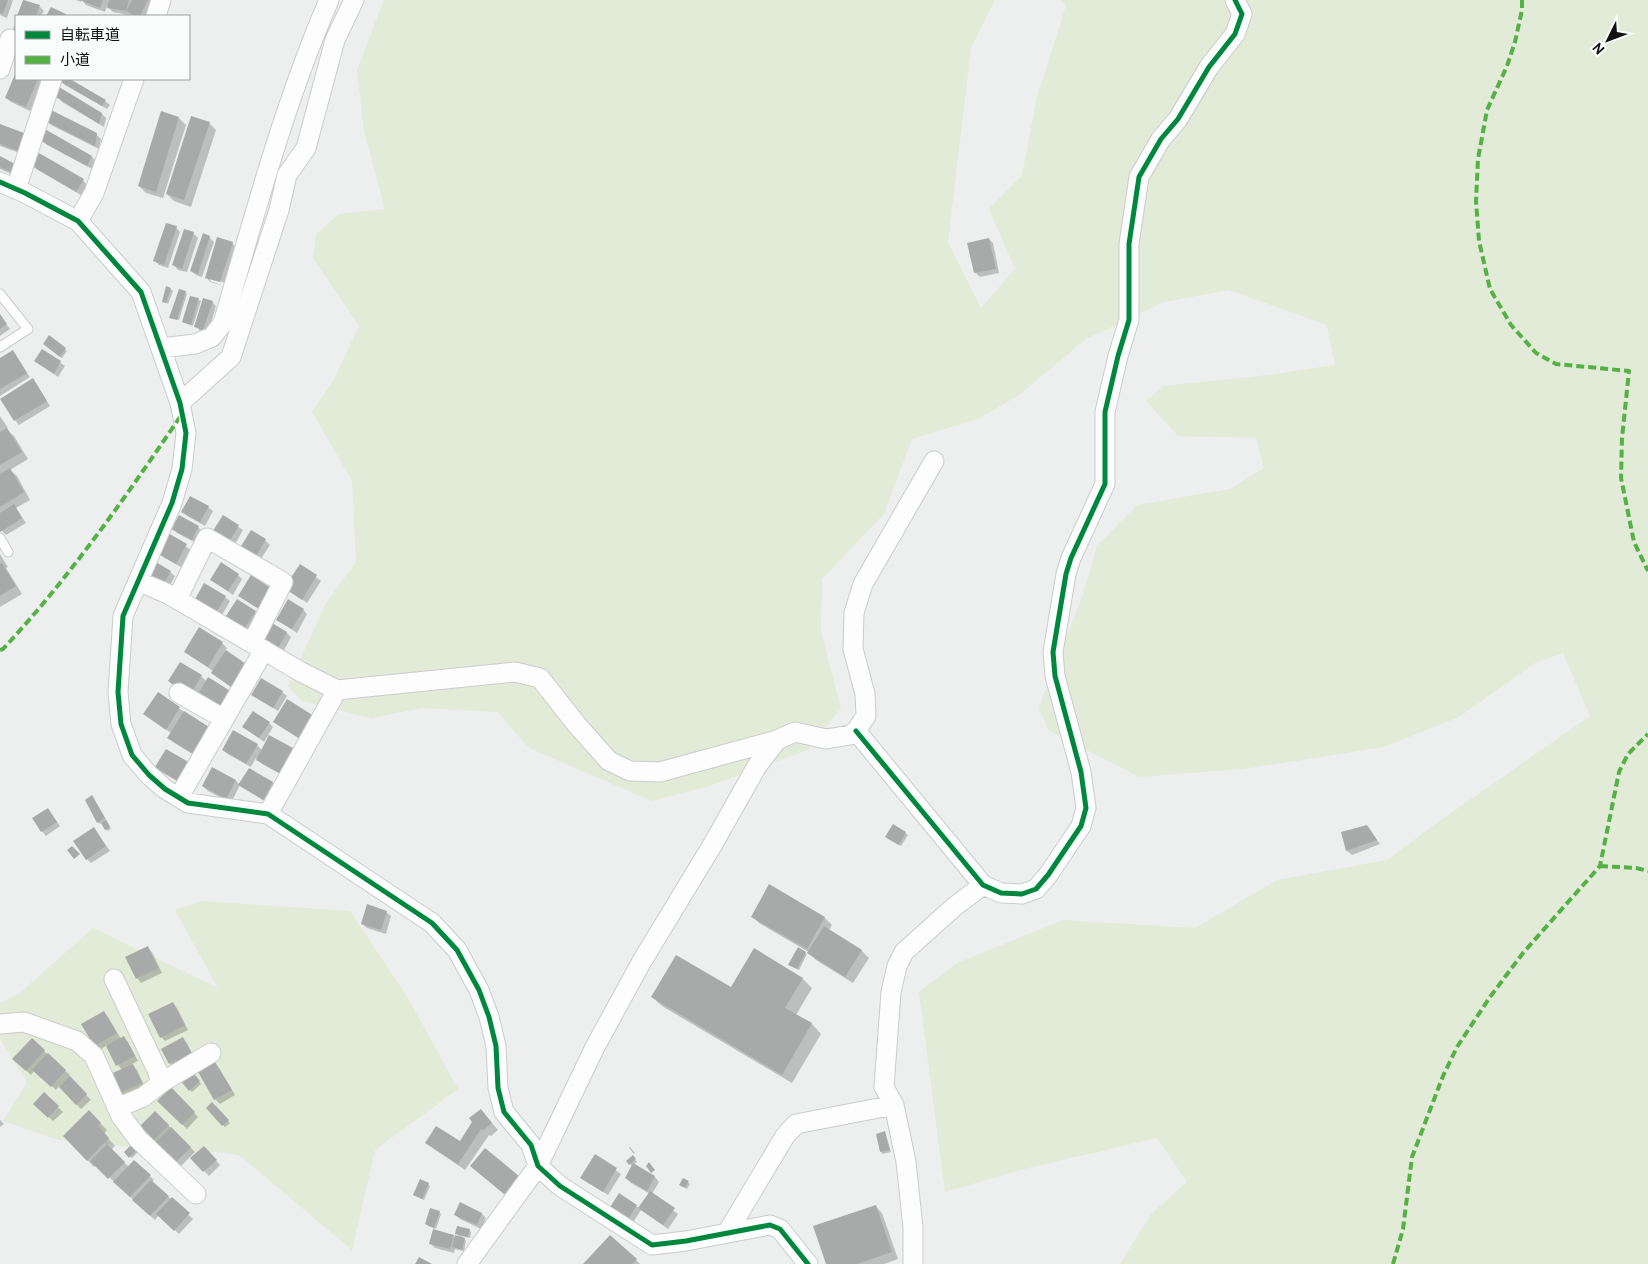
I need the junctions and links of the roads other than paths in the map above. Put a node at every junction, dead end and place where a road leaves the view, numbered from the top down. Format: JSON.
{"nodes":[{"id":1,"x":161,"y":0,"type":"edge"},
{"id":2,"x":329,"y":0,"type":"edge"},
{"id":3,"x":354,"y":0,"type":"edge"},
{"id":4,"x":1235,"y":0,"type":"edge"},
{"id":5,"x":156,"y":15,"type":"edge"},
{"id":6,"x":9,"y":39,"type":"edge"},
{"id":7,"x":0,"y":69,"type":"edge"},
{"id":8,"x":52,"y":80,"type":"edge"},
{"id":9,"x":131,"y":80,"type":"edge"},
{"id":10,"x":8,"y":185,"type":"edge"},
{"id":11,"x":78,"y":221,"type":"junction"},
{"id":12,"x":0,"y":294,"type":"edge"},
{"id":13,"x":0,"y":347,"type":"edge"},
{"id":14,"x":162,"y":348,"type":"junction"},
{"id":15,"x":180,"y":403,"type":"junction"},
{"id":16,"x":934,"y":461,"type":"dead end"},
{"id":17,"x":0,"y":538,"type":"edge"},
{"id":18,"x":8,"y":552,"type":"dead end"},
{"id":19,"x":138,"y":581,"type":"junction"},
{"id":20,"x":177,"y":599,"type":"junction"},
{"id":21,"x":258,"y":647,"type":"junction"},
{"id":22,"x":337,"y":690,"type":"junction"},
{"id":23,"x":179,"y":693,"type":"dead end"},
{"id":24,"x":224,"y":719,"type":"junction"},
{"id":25,"x":856,"y":731,"type":"junction"},
{"id":26,"x":777,"y":740,"type":"junction"},
{"id":27,"x":179,"y":797,"type":"junction"},
{"id":28,"x":268,"y":814,"type":"junction"},
{"id":29,"x":983,"y":885,"type":"junction"},
{"id":30,"x":114,"y":979,"type":"dead end"},
{"id":31,"x":0,"y":1024,"type":"edge"},
{"id":32,"x":210,"y":1053,"type":"dead end"},
{"id":33,"x":161,"y":1083,"type":"junction"},
{"id":34,"x":894,"y":1105,"type":"junction"},
{"id":35,"x":117,"y":1108,"type":"junction"},
{"id":36,"x":538,"y":1166,"type":"junction"},
{"id":37,"x":196,"y":1194,"type":"dead end"},
{"id":38,"x":727,"y":1233,"type":"junction"},
{"id":39,"x":467,"y":1264,"type":"edge"},
{"id":40,"x":808,"y":1264,"type":"edge"},
{"id":41,"x":913,"y":1264,"type":"edge"}],
"edges":[{"from":1,"to":5,"type":"street"},
{"from":2,"to":14,"type":"street"},
{"from":3,"to":15,"type":"street"},
{"from":4,"to":29,"type":"street"},
{"from":6,"to":7,"type":"street"},
{"from":8,"to":10,"type":"street"},
{"from":9,"to":11,"type":"street"},
{"from":10,"to":11,"type":"street"},
{"from":11,"to":14,"type":"street"},
{"from":12,"to":13,"type":"lane"},
{"from":14,"to":15,"type":"street"},
{"from":15,"to":19,"type":"street"},
{"from":16,"to":25,"type":"street"},
{"from":17,"to":18,"type":"lane"},
{"from":19,"to":20,"type":"street"},
{"from":19,"to":27,"type":"street"},
{"from":20,"to":21,"type":"street"},
{"from":20,"to":21,"type":"street"},
{"from":21,"to":22,"type":"street"},
{"from":21,"to":24,"type":"street"},
{"from":22,"to":26,"type":"street"},
{"from":22,"to":28,"type":"street"},
{"from":23,"to":24,"type":"street"},
{"from":24,"to":27,"type":"street"},
{"from":25,"to":26,"type":"street"},
{"from":25,"to":29,"type":"street"},
{"from":26,"to":36,"type":"street"},
{"from":27,"to":28,"type":"street"},
{"from":28,"to":36,"type":"street"},
{"from":29,"to":34,"type":"street"},
{"from":30,"to":33,"type":"street"},
{"from":31,"to":35,"type":"street"},
{"from":32,"to":33,"type":"street"},
{"from":33,"to":35,"type":"street"},
{"from":34,"to":38,"type":"street"},
{"from":34,"to":41,"type":"street"},
{"from":35,"to":37,"type":"street"},
{"from":36,"to":38,"type":"street"},
{"from":36,"to":39,"type":"street"},
{"from":38,"to":40,"type":"street"}]}
